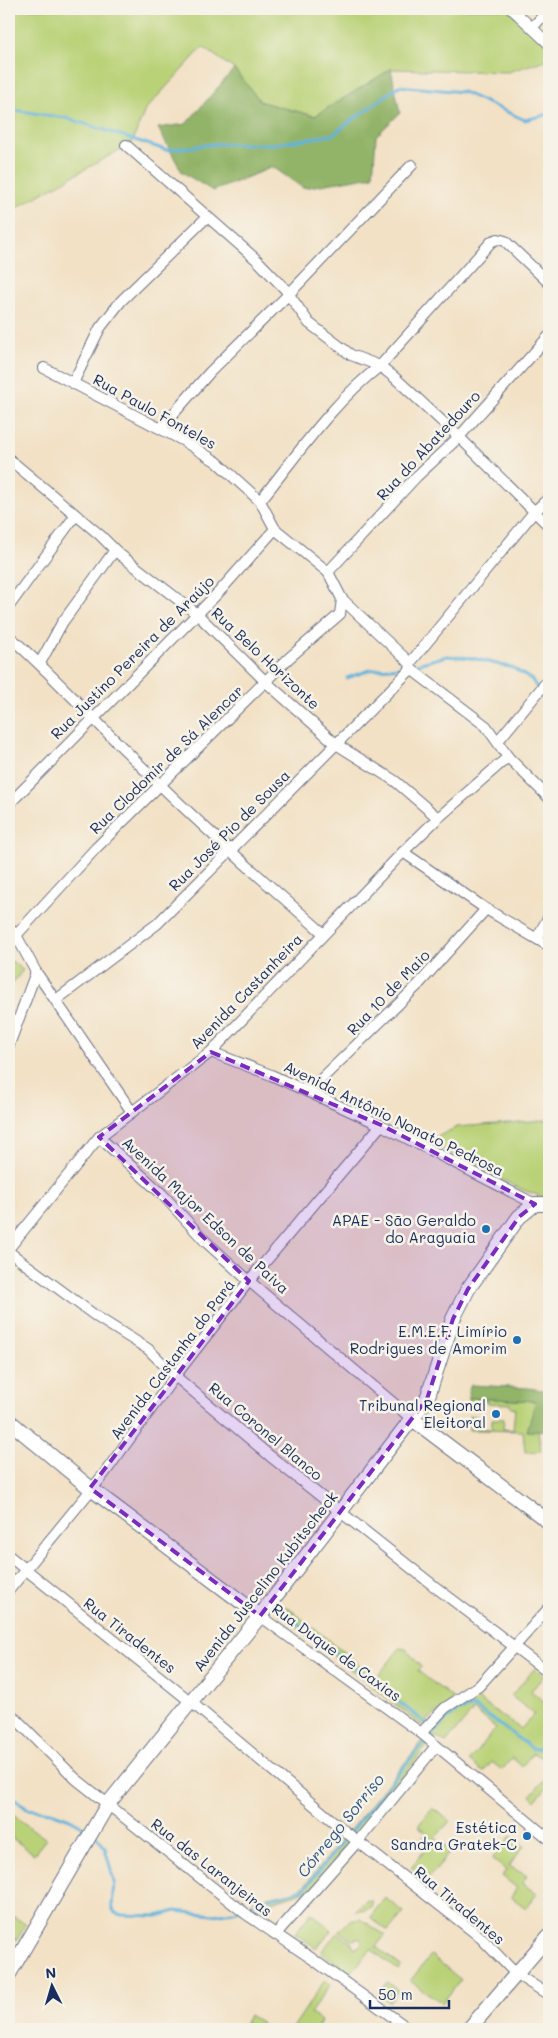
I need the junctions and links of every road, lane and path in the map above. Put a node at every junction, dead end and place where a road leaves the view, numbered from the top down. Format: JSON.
{"nodes":[{"id":1,"x":512,"y":9,"type":"edge"},
{"id":2,"x":549,"y":9,"type":"edge"},
{"id":3,"x":532,"y":28,"type":"junction"},
{"id":4,"x":549,"y":44,"type":"edge"},
{"id":5,"x":126,"y":145,"type":"dead end"},
{"id":6,"x":412,"y":165,"type":"dead end"},
{"id":7,"x":207,"y":217,"type":"junction"},
{"id":8,"x":549,"y":283,"type":"edge"},
{"id":9,"x":288,"y":295,"type":"junction"},
{"id":10,"x":549,"y":336,"type":"edge"},
{"id":11,"x":380,"y":366,"type":"junction"},
{"id":12,"x":44,"y":368,"type":"dead end"},
{"id":13,"x":73,"y":383,"type":"junction"},
{"id":14,"x":161,"y":428,"type":"junction"},
{"id":15,"x":459,"y":437,"type":"junction"},
{"id":16,"x":9,"y":459,"type":"edge"},
{"id":17,"x":549,"y":498,"type":"edge"},
{"id":18,"x":260,"y":501,"type":"junction"},
{"id":19,"x":534,"y":512,"type":"junction"},
{"id":20,"x":75,"y":516,"type":"junction"},
{"id":21,"x":549,"y":526,"type":"edge"},
{"id":22,"x":275,"y":529,"type":"junction"},
{"id":23,"x":115,"y":550,"type":"junction"},
{"id":24,"x":328,"y":572,"type":"junction"},
{"id":25,"x":342,"y":599,"type":"junction"},
{"id":26,"x":9,"y":606,"type":"edge"},
{"id":27,"x":197,"y":614,"type":"junction"},
{"id":28,"x":9,"y":636,"type":"edge"},
{"id":29,"x":40,"y":663,"type":"junction"},
{"id":30,"x":411,"y":666,"type":"junction"},
{"id":31,"x":549,"y":679,"type":"edge"},
{"id":32,"x":266,"y":682,"type":"junction"},
{"id":33,"x":94,"y":718,"type":"junction"},
{"id":34,"x":498,"y":741,"type":"junction"},
{"id":35,"x":336,"y":744,"type":"junction"},
{"id":36,"x":508,"y":757,"type":"junction"},
{"id":37,"x":161,"y":785,"type":"junction"},
{"id":38,"x":549,"y":798,"type":"edge"},
{"id":39,"x":9,"y":804,"type":"edge"},
{"id":40,"x":438,"y":818,"type":"junction"},
{"id":41,"x":229,"y":850,"type":"junction"},
{"id":42,"x":403,"y":852,"type":"junction"},
{"id":43,"x":486,"y":909,"type":"junction"},
{"id":44,"x":549,"y":916,"type":"edge"},
{"id":45,"x":324,"y":933,"type":"junction"},
{"id":46,"x":11,"y":935,"type":"edge"},
{"id":47,"x":537,"y":938,"type":"junction"},
{"id":48,"x":549,"y":946,"type":"edge"},
{"id":49,"x":36,"y":972,"type":"junction"},
{"id":50,"x":56,"y":1000,"type":"junction"},
{"id":51,"x":9,"y":1046,"type":"edge"},
{"id":52,"x":212,"y":1052,"type":"junction"},
{"id":53,"x":308,"y":1092,"type":"junction"},
{"id":54,"x":132,"y":1112,"type":"junction"},
{"id":55,"x":381,"y":1125,"type":"junction"},
{"id":56,"x":99,"y":1137,"type":"junction"},
{"id":57,"x":535,"y":1204,"type":"junction"},
{"id":58,"x":549,"y":1204,"type":"edge"},
{"id":59,"x":9,"y":1248,"type":"edge"},
{"id":60,"x":9,"y":1252,"type":"edge"},
{"id":61,"x":249,"y":1281,"type":"junction"},
{"id":62,"x":175,"y":1376,"type":"junction"},
{"id":63,"x":412,"y":1418,"type":"junction"},
{"id":64,"x":9,"y":1421,"type":"edge"},
{"id":65,"x":90,"y":1488,"type":"junction"},
{"id":66,"x":339,"y":1511,"type":"junction"},
{"id":67,"x":549,"y":1522,"type":"edge"},
{"id":68,"x":9,"y":1556,"type":"edge"},
{"id":69,"x":25,"y":1570,"type":"junction"},
{"id":70,"x":9,"y":1590,"type":"edge"},
{"id":71,"x":549,"y":1608,"type":"edge"},
{"id":72,"x":260,"y":1616,"type":"junction"},
{"id":73,"x":516,"y":1647,"type":"junction"},
{"id":74,"x":549,"y":1673,"type":"edge"},
{"id":75,"x":191,"y":1702,"type":"junction"},
{"id":76,"x":9,"y":1712,"type":"edge"},
{"id":77,"x":428,"y":1740,"type":"junction"},
{"id":78,"x":108,"y":1804,"type":"junction"},
{"id":79,"x":352,"y":1837,"type":"junction"},
{"id":80,"x":549,"y":1839,"type":"edge"},
{"id":81,"x":275,"y":1935,"type":"junction"},
{"id":82,"x":549,"y":1936,"type":"edge"},
{"id":83,"x":9,"y":1974,"type":"edge"},
{"id":84,"x":516,"y":1974,"type":"junction"},
{"id":85,"x":549,"y":1996,"type":"edge"},
{"id":86,"x":409,"y":2029,"type":"edge"},
{"id":87,"x":469,"y":2029,"type":"edge"}],
"edges":[{"from":1,"to":3,"type":"street"},
{"from":2,"to":3,"type":"street"},
{"from":3,"to":4,"type":"street"},
{"from":5,"to":7,"type":"street"},
{"from":6,"to":9,"type":"street"},
{"from":7,"to":9,"type":"street"},
{"from":7,"to":13,"type":"street"},
{"from":8,"to":11,"type":"street"},
{"from":9,"to":11,"type":"street"},
{"from":9,"to":14,"type":"street"},
{"from":10,"to":15,"type":"street","name":"Rua do Abatedouro"},
{"from":11,"to":15,"type":"street"},
{"from":11,"to":18,"type":"street"},
{"from":12,"to":13,"type":"street","name":"Rua Paulo Fonteles"},
{"from":13,"to":14,"type":"street","name":"Rua Paulo Fonteles"},
{"from":14,"to":18,"type":"street","name":"Rua Paulo Fonteles"},
{"from":15,"to":19,"type":"street"},
{"from":15,"to":24,"type":"street","name":"Rua do Abatedouro"},
{"from":16,"to":20,"type":"street","name":"Rua Belo Horizonte"},
{"from":17,"to":19,"type":"street","name":"Rua José Pio de Sousa"},
{"from":18,"to":22,"type":"street","name":"Rua Paulo Fonteles"},
{"from":19,"to":21,"type":"street"},
{"from":19,"to":30,"type":"street","name":"Rua José Pio de Sousa"},
{"from":20,"to":23,"type":"street","name":"Rua Belo Horizonte"},
{"from":20,"to":26,"type":"street"},
{"from":22,"to":24,"type":"street","name":"Rua Paulo Fonteles"},
{"from":22,"to":27,"type":"street","name":"Rua Justino Pereira de Araújo"},
{"from":23,"to":27,"type":"street","name":"Rua Belo Horizonte"},
{"from":23,"to":29,"type":"street"},
{"from":24,"to":25,"type":"street","name":"Rua Paulo Fonteles"},
{"from":25,"to":30,"type":"street","name":"Rua Paulo Fonteles"},
{"from":25,"to":32,"type":"street","name":"Rua Clodomir de Sá Alencar"},
{"from":27,"to":32,"type":"street","name":"Rua Belo Horizonte"},
{"from":27,"to":33,"type":"street","name":"Rua Justino Pereira de Araújo"},
{"from":28,"to":29,"type":"street"},
{"from":29,"to":33,"type":"street"},
{"from":30,"to":34,"type":"street"},
{"from":30,"to":35,"type":"street","name":"Rua José Pio de Sousa"},
{"from":31,"to":34,"type":"street"},
{"from":32,"to":35,"type":"street","name":"Rua Belo Horizonte"},
{"from":32,"to":37,"type":"street","name":"Rua Clodomir de Sá Alencar"},
{"from":33,"to":37,"type":"street"},
{"from":33,"to":39,"type":"street","name":"Rua Justino Pereira de Araújo"},
{"from":34,"to":36,"type":"street"},
{"from":35,"to":40,"type":"street","name":"Rua Belo Horizonte"},
{"from":35,"to":41,"type":"street","name":"Rua José Pio de Sousa"},
{"from":36,"to":38,"type":"street"},
{"from":36,"to":40,"type":"street","name":"Avenida Castanheira"},
{"from":37,"to":41,"type":"street"},
{"from":37,"to":46,"type":"street","name":"Rua Clodomir de Sá Alencar"},
{"from":40,"to":42,"type":"street","name":"Avenida Castanheira"},
{"from":41,"to":45,"type":"street"},
{"from":41,"to":50,"type":"street","name":"Rua José Pio de Sousa"},
{"from":42,"to":43,"type":"street"},
{"from":42,"to":45,"type":"street","name":"Avenida Castanheira"},
{"from":43,"to":47,"type":"street"},
{"from":43,"to":53,"type":"street","name":"Rua 10 de Maio"},
{"from":44,"to":47,"type":"street"},
{"from":45,"to":52,"type":"street","name":"Avenida Castanheira"},
{"from":46,"to":49,"type":"street","name":"Avenida Major Edson de Paiva"},
{"from":47,"to":48,"type":"street"},
{"from":49,"to":50,"type":"street","name":"Avenida Major Edson de Paiva"},
{"from":49,"to":51,"type":"street"},
{"from":50,"to":54,"type":"street","name":"Avenida Major Edson de Paiva"},
{"from":52,"to":53,"type":"street","name":"Avenida Antônio Nonato Pedrosa"},
{"from":52,"to":54,"type":"street","name":"Avenida Castanheira"},
{"from":53,"to":55,"type":"street","name":"Avenida Antônio Nonato Pedrosa"},
{"from":54,"to":56,"type":"street","name":"Avenida Castanheira"},
{"from":55,"to":57,"type":"street","name":"Avenida Antônio Nonato Pedrosa"},
{"from":55,"to":61,"type":"street","name":"Avenida Castanha do Pará"},
{"from":56,"to":59,"type":"street","name":"Avenida Castanheira"},
{"from":56,"to":61,"type":"street","name":"Avenida Major Edson de Paiva"},
{"from":57,"to":58,"type":"street"},
{"from":57,"to":63,"type":"street","name":"Avenida Juscelino Kubitscheck"},
{"from":60,"to":62,"type":"street","name":"Rua Coronel Blanco"},
{"from":61,"to":62,"type":"street","name":"Avenida Castanha do Pará"},
{"from":61,"to":63,"type":"street","name":"Avenida Major Edson de Paiva"},
{"from":62,"to":65,"type":"street","name":"Avenida Castanha do Pará"},
{"from":62,"to":66,"type":"street","name":"Rua Coronel Blanco"},
{"from":63,"to":66,"type":"street","name":"Avenida Juscelino Kubitscheck"},
{"from":63,"to":67,"type":"street","name":"Avenida Major Edson de Paiva"},
{"from":64,"to":65,"type":"street","name":"Rua Duque de Caxias"},
{"from":65,"to":69,"type":"street","name":"Avenida Castanha do Pará"},
{"from":65,"to":72,"type":"street","name":"Rua Duque de Caxias"},
{"from":66,"to":72,"type":"street","name":"Avenida Juscelino Kubitscheck"},
{"from":66,"to":73,"type":"street","name":"Rua Coronel Blanco"},
{"from":68,"to":69,"type":"street","name":"Rua Tiradentes"},
{"from":69,"to":70,"type":"street","name":"Avenida Castanha do Pará"},
{"from":69,"to":75,"type":"street","name":"Rua Tiradentes"},
{"from":71,"to":73,"type":"street"},
{"from":72,"to":75,"type":"street","name":"Avenida Juscelino Kubitscheck"},
{"from":72,"to":77,"type":"street","name":"Rua Duque de Caxias"},
{"from":73,"to":74,"type":"street","name":"Rua Coronel Blanco"},
{"from":73,"to":77,"type":"street"},
{"from":75,"to":78,"type":"street","name":"Avenida Juscelino Kubitscheck"},
{"from":75,"to":79,"type":"street","name":"Rua Tiradentes"},
{"from":76,"to":78,"type":"street","name":"Rua das Laranjeiras"},
{"from":77,"to":79,"type":"street"},
{"from":77,"to":80,"type":"street","name":"Rua Duque de Caxias"},
{"from":78,"to":81,"type":"street","name":"Rua das Laranjeiras"},
{"from":78,"to":83,"type":"street","name":"Avenida Juscelino Kubitscheck"},
{"from":79,"to":81,"type":"street"},
{"from":79,"to":84,"type":"street","name":"Rua Tiradentes"},
{"from":81,"to":86,"type":"street","name":"Rua das Laranjeiras"},
{"from":82,"to":84,"type":"street"},
{"from":84,"to":85,"type":"street","name":"Rua Tiradentes"},
{"from":84,"to":87,"type":"street"}]}
